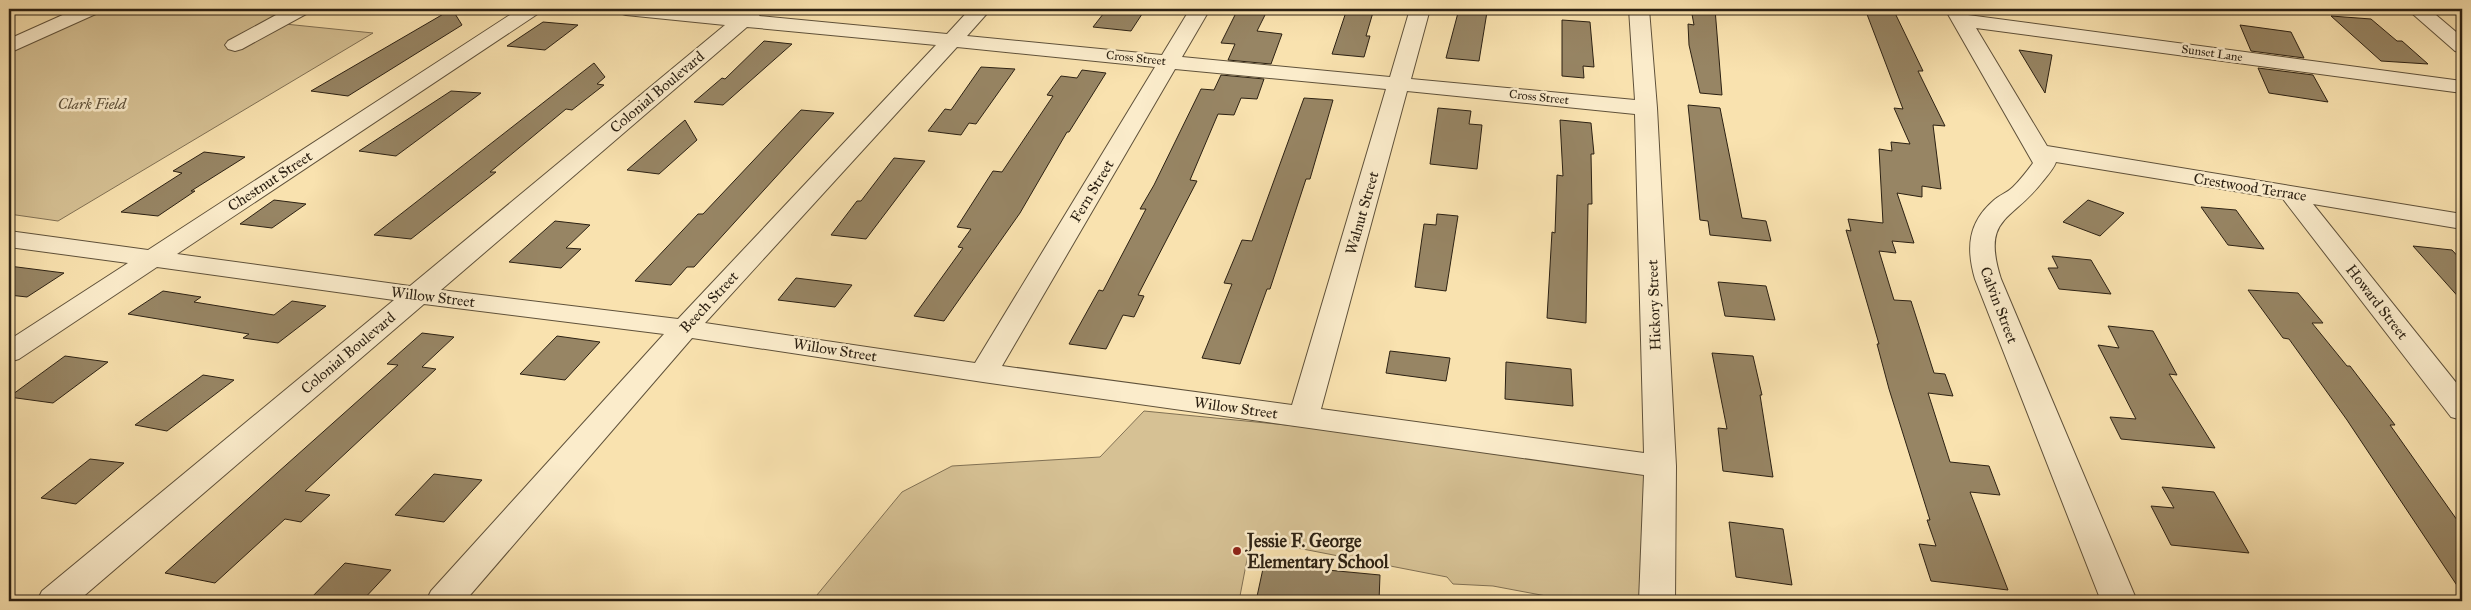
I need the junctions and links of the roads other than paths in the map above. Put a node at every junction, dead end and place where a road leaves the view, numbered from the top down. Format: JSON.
{"nodes":[{"id":1,"x":91,"y":9,"type":"edge"},
{"id":2,"x":301,"y":9,"type":"edge"},
{"id":3,"x":532,"y":9,"type":"edge"},
{"id":4,"x":626,"y":9,"type":"edge"},
{"id":5,"x":981,"y":9,"type":"edge"},
{"id":6,"x":1200,"y":9,"type":"edge"},
{"id":7,"x":1420,"y":9,"type":"edge"},
{"id":8,"x":1640,"y":9,"type":"edge"},
{"id":9,"x":2417,"y":9,"type":"edge"},
{"id":10,"x":749,"y":14,"type":"edge"},
{"id":11,"x":1958,"y":14,"type":"edge"},
{"id":12,"x":953,"y":40,"type":"junction"},
{"id":13,"x":235,"y":45,"type":"dead end"},
{"id":14,"x":9,"y":47,"type":"edge"},
{"id":15,"x":2462,"y":47,"type":"edge"},
{"id":16,"x":1170,"y":62,"type":"junction"},
{"id":17,"x":1399,"y":84,"type":"junction"},
{"id":18,"x":2462,"y":87,"type":"edge"},
{"id":19,"x":1646,"y":108,"type":"junction"},
{"id":20,"x":2038,"y":152,"type":"junction"},
{"id":21,"x":2292,"y":194,"type":"junction"},
{"id":22,"x":2462,"y":221,"type":"edge"},
{"id":23,"x":9,"y":239,"type":"edge"},
{"id":24,"x":151,"y":259,"type":"junction"},
{"id":25,"x":417,"y":295,"type":"junction"},
{"id":26,"x":685,"y":328,"type":"junction"},
{"id":27,"x":9,"y":353,"type":"edge"},
{"id":28,"x":983,"y":373,"type":"junction"},
{"id":29,"x":2462,"y":410,"type":"edge"},
{"id":30,"x":1304,"y":417,"type":"junction"},
{"id":31,"x":1660,"y":466,"type":"junction"},
{"id":32,"x":55,"y":601,"type":"edge"},
{"id":33,"x":444,"y":601,"type":"edge"},
{"id":34,"x":1657,"y":601,"type":"edge"},
{"id":35,"x":2119,"y":601,"type":"edge"}],
"edges":[{"from":1,"to":14,"type":"street"},
{"from":2,"to":13,"type":"street"},
{"from":3,"to":24,"type":"street","name":"Chestnut Street"},
{"from":4,"to":10,"type":"street","name":"Cross Street"},
{"from":5,"to":12,"type":"street","name":"Beech Street"},
{"from":6,"to":16,"type":"street","name":"Fern Street"},
{"from":7,"to":17,"type":"street","name":"Walnut Street"},
{"from":8,"to":19,"type":"street","name":"Hickory Street"},
{"from":9,"to":15,"type":"street"},
{"from":10,"to":12,"type":"street","name":"Cross Street"},
{"from":10,"to":25,"type":"street","name":"Colonial Boulevard"},
{"from":11,"to":18,"type":"street","name":"Sunset Lane"},
{"from":11,"to":20,"type":"street"},
{"from":12,"to":16,"type":"street","name":"Cross Street"},
{"from":12,"to":26,"type":"street","name":"Beech Street"},
{"from":16,"to":17,"type":"street","name":"Cross Street"},
{"from":16,"to":28,"type":"street","name":"Fern Street"},
{"from":17,"to":19,"type":"street","name":"Cross Street"},
{"from":17,"to":30,"type":"street","name":"Walnut Street"},
{"from":19,"to":31,"type":"street","name":"Hickory Street"},
{"from":20,"to":21,"type":"street","name":"Crestwood Terrace"},
{"from":20,"to":35,"type":"street","name":"Calvin Street"},
{"from":21,"to":22,"type":"street","name":"Crestwood Terrace"},
{"from":21,"to":29,"type":"street","name":"Howard Street"},
{"from":23,"to":24,"type":"street","name":"Willow Street"},
{"from":24,"to":25,"type":"street","name":"Willow Street"},
{"from":24,"to":27,"type":"street","name":"Chestnut Street"},
{"from":25,"to":26,"type":"street","name":"Willow Street"},
{"from":25,"to":32,"type":"street","name":"Colonial Boulevard"},
{"from":26,"to":28,"type":"street","name":"Willow Street"},
{"from":26,"to":33,"type":"street","name":"Beech Street"},
{"from":28,"to":30,"type":"street","name":"Willow Street"},
{"from":30,"to":31,"type":"street","name":"Willow Street"},
{"from":31,"to":34,"type":"street","name":"Hickory Street"}]}
